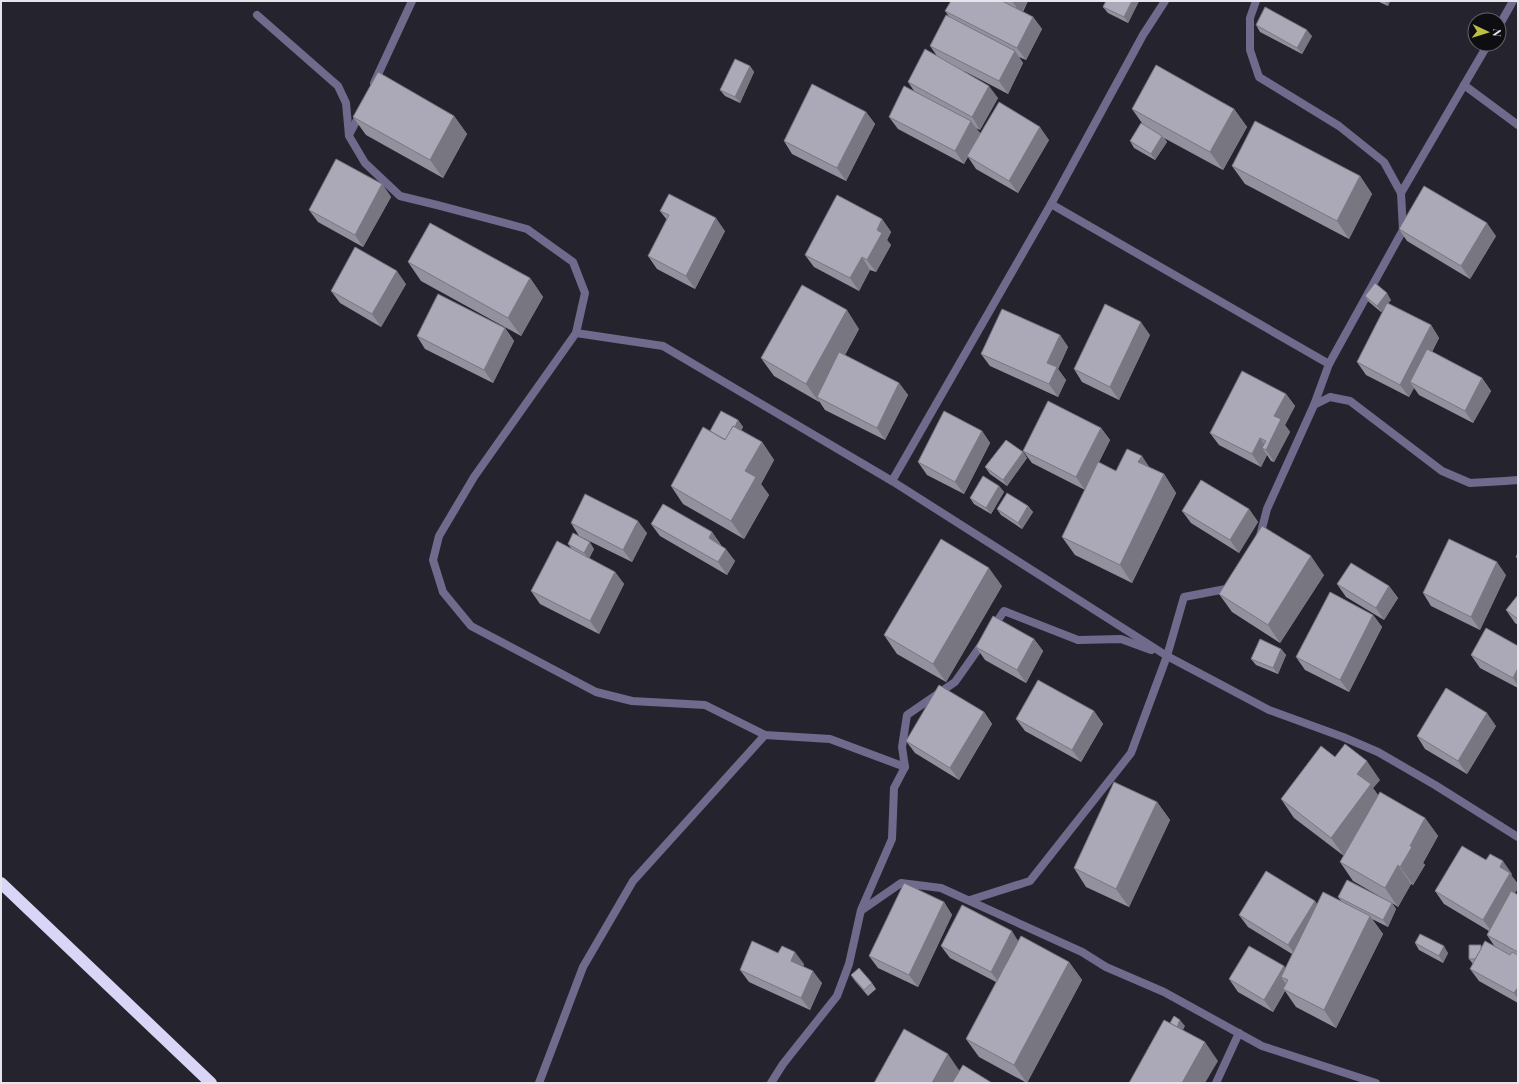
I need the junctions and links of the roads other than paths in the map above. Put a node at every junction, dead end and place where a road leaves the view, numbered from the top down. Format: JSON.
{"nodes":[{"id":1,"x":412,"y":1,"type":"edge"},
{"id":2,"x":1165,"y":1,"type":"edge"},
{"id":3,"x":1256,"y":1,"type":"edge"},
{"id":4,"x":1513,"y":1,"type":"edge"},
{"id":5,"x":1507,"y":12,"type":"edge"},
{"id":6,"x":257,"y":15,"type":"dead end"},
{"id":7,"x":1483,"y":52,"type":"edge"},
{"id":8,"x":1464,"y":85,"type":"junction"},
{"id":9,"x":369,"y":93,"type":"edge"},
{"id":10,"x":362,"y":107,"type":"edge"},
{"id":11,"x":1518,"y":125,"type":"edge"},
{"id":12,"x":349,"y":136,"type":"junction"},
{"id":13,"x":1401,"y":193,"type":"junction"},
{"id":14,"x":1051,"y":204,"type":"junction"},
{"id":15,"x":576,"y":332,"type":"junction"},
{"id":16,"x":1329,"y":364,"type":"junction"},
{"id":17,"x":1314,"y":405,"type":"junction"},
{"id":18,"x":1518,"y":480,"type":"edge"},
{"id":19,"x":892,"y":481,"type":"junction"},
{"id":20,"x":1258,"y":546,"type":"edge"},
{"id":21,"x":1239,"y":580,"type":"edge"},
{"id":22,"x":1166,"y":656,"type":"junction"},
{"id":23,"x":764,"y":735,"type":"junction"},
{"id":24,"x":905,"y":767,"type":"junction"},
{"id":25,"x":1518,"y":837,"type":"edge"},
{"id":26,"x":1,"y":883,"type":"edge"},
{"id":27,"x":970,"y":900,"type":"junction"},
{"id":28,"x":861,"y":910,"type":"junction"},
{"id":29,"x":1239,"y":1033,"type":"junction"},
{"id":30,"x":211,"y":1083,"type":"edge"},
{"id":31,"x":539,"y":1083,"type":"edge"},
{"id":32,"x":771,"y":1083,"type":"edge"},
{"id":33,"x":1216,"y":1083,"type":"edge"},
{"id":34,"x":1376,"y":1083,"type":"edge"}],
"edges":[{"from":1,"to":9,"type":"street"},
{"from":2,"to":14,"type":"street"},
{"from":3,"to":13,"type":"street"},
{"from":4,"to":5,"type":"street"},
{"from":6,"to":12,"type":"street"},
{"from":7,"to":8,"type":"street"},
{"from":8,"to":11,"type":"street"},
{"from":8,"to":13,"type":"street"},
{"from":10,"to":12,"type":"street"},
{"from":12,"to":15,"type":"street"},
{"from":13,"to":16,"type":"street"},
{"from":14,"to":16,"type":"street"},
{"from":14,"to":19,"type":"street"},
{"from":15,"to":19,"type":"street"},
{"from":15,"to":23,"type":"street"},
{"from":16,"to":17,"type":"street"},
{"from":17,"to":18,"type":"street"},
{"from":17,"to":20,"type":"street"},
{"from":19,"to":22,"type":"street"},
{"from":21,"to":22,"type":"street"},
{"from":22,"to":24,"type":"street"},
{"from":22,"to":25,"type":"street"},
{"from":22,"to":27,"type":"street"},
{"from":23,"to":24,"type":"street"},
{"from":23,"to":31,"type":"street"},
{"from":24,"to":28,"type":"street"},
{"from":26,"to":30,"type":"highway"},
{"from":27,"to":28,"type":"street"},
{"from":27,"to":29,"type":"street"},
{"from":28,"to":32,"type":"street"},
{"from":29,"to":33,"type":"street"},
{"from":29,"to":34,"type":"street"}]}
